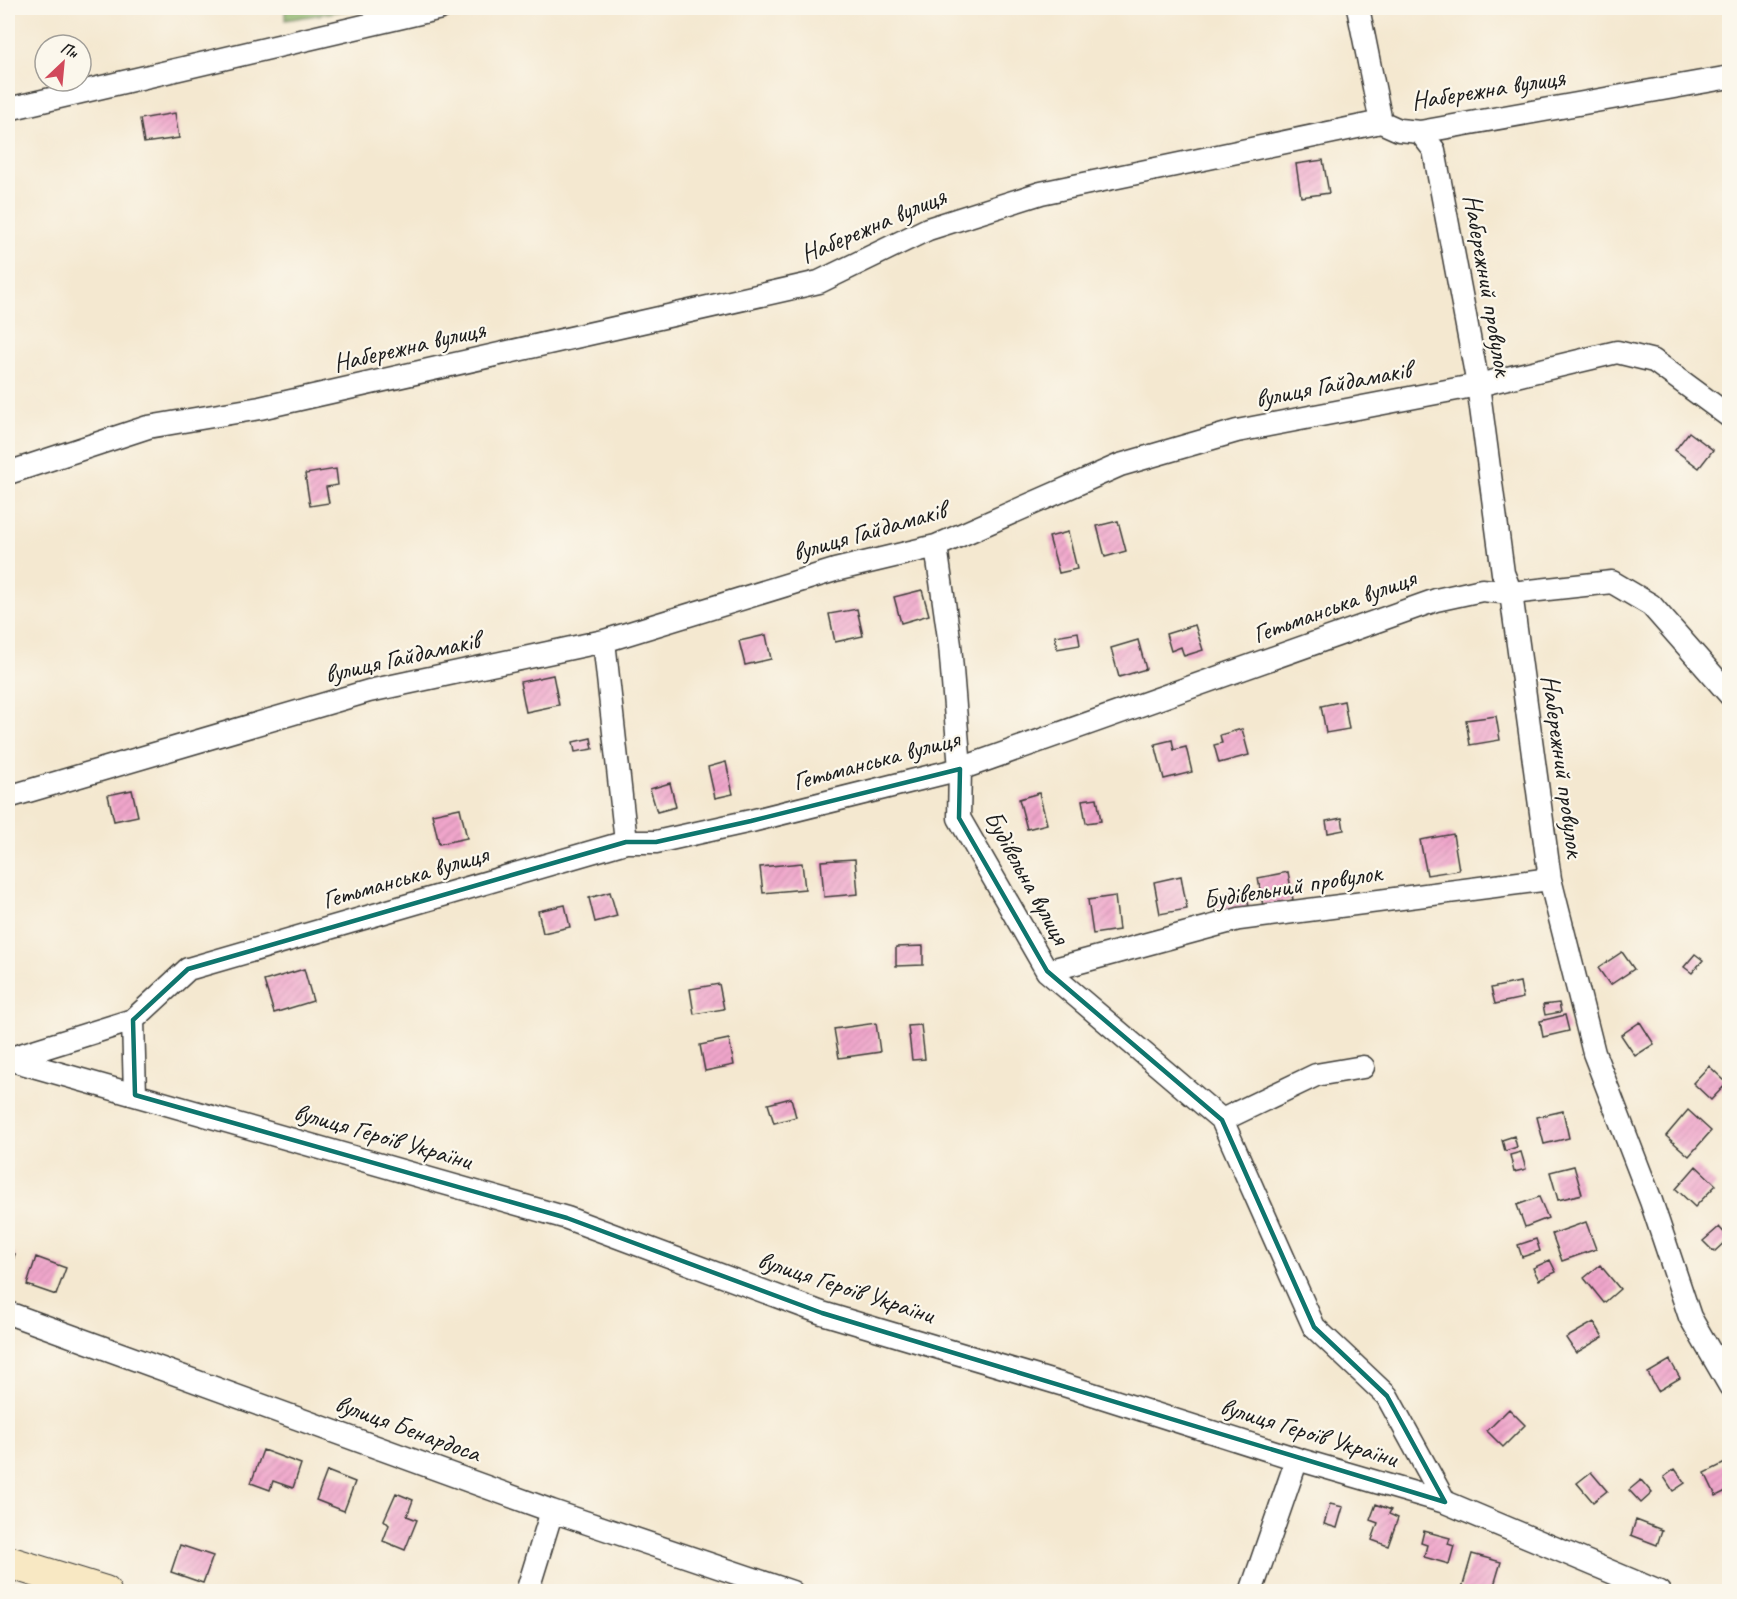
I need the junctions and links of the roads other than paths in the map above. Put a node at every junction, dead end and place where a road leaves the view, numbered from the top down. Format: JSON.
{"nodes":[{"id":1,"x":441,"y":8,"type":"edge"},
{"id":2,"x":1358,"y":8,"type":"edge"},
{"id":3,"x":1730,"y":77,"type":"edge"},
{"id":4,"x":8,"y":109,"type":"edge"},
{"id":5,"x":1381,"y":122,"type":"junction"},
{"id":6,"x":1420,"y":132,"type":"junction"},
{"id":7,"x":1478,"y":385,"type":"junction"},
{"id":8,"x":1730,"y":417,"type":"edge"},
{"id":9,"x":8,"y":474,"type":"edge"},
{"id":10,"x":936,"y":546,"type":"junction"},
{"id":11,"x":1511,"y":593,"type":"junction"},
{"id":12,"x":604,"y":640,"type":"junction"},
{"id":13,"x":1730,"y":695,"type":"edge"},
{"id":14,"x":960,"y":769,"type":"junction"},
{"id":15,"x":8,"y":797,"type":"edge"},
{"id":16,"x":627,"y":842,"type":"junction"},
{"id":17,"x":1550,"y":879,"type":"junction"},
{"id":18,"x":1047,"y":971,"type":"junction"},
{"id":19,"x":133,"y":1020,"type":"junction"},
{"id":20,"x":8,"y":1059,"type":"edge"},
{"id":21,"x":1364,"y":1067,"type":"dead end"},
{"id":22,"x":135,"y":1095,"type":"junction"},
{"id":23,"x":1222,"y":1120,"type":"junction"},
{"id":24,"x":8,"y":1312,"type":"edge"},
{"id":25,"x":1726,"y":1371,"type":"edge"},
{"id":26,"x":1297,"y":1460,"type":"junction"},
{"id":27,"x":1445,"y":1502,"type":"junction"},
{"id":28,"x":552,"y":1511,"type":"junction"},
{"id":29,"x":8,"y":1562,"type":"edge"},
{"id":30,"x":105,"y":1592,"type":"edge"},
{"id":31,"x":527,"y":1592,"type":"edge"},
{"id":32,"x":792,"y":1592,"type":"edge"},
{"id":33,"x":1251,"y":1592,"type":"edge"},
{"id":34,"x":1659,"y":1592,"type":"edge"}],
"edges":[{"from":1,"to":4,"type":"street"},
{"from":2,"to":5,"type":"street"},
{"from":3,"to":6,"type":"street","name":"Набережна вулиця"},
{"from":5,"to":6,"type":"street","name":"Набережна вулиця"},
{"from":5,"to":9,"type":"street","name":"Набережна вулиця"},
{"from":6,"to":7,"type":"street","name":"Набережний провулок"},
{"from":7,"to":8,"type":"street","name":"вулиця Гайдамаків"},
{"from":7,"to":10,"type":"street","name":"вулиця Гайдамаків"},
{"from":7,"to":11,"type":"street","name":"Набережний провулок"},
{"from":10,"to":12,"type":"street","name":"вулиця Гайдамаків"},
{"from":10,"to":14,"type":"street","name":"Будівельна вулиця"},
{"from":11,"to":13,"type":"street","name":"Гетьманська вулиця"},
{"from":11,"to":14,"type":"street","name":"Гетьманська вулиця"},
{"from":11,"to":17,"type":"street","name":"Набережний провулок"},
{"from":12,"to":15,"type":"street","name":"вулиця Гайдамаків"},
{"from":12,"to":16,"type":"street"},
{"from":14,"to":16,"type":"street","name":"Гетьманська вулиця"},
{"from":14,"to":18,"type":"street","name":"Будівельна вулиця"},
{"from":16,"to":19,"type":"street","name":"Гетьманська вулиця"},
{"from":17,"to":18,"type":"street","name":"Будівельний провулок"},
{"from":17,"to":25,"type":"street","name":"Набережний провулок"},
{"from":18,"to":23,"type":"street","name":"Будівельна вулиця"},
{"from":19,"to":20,"type":"street","name":"Гетьманська вулиця"},
{"from":19,"to":22,"type":"street"},
{"from":20,"to":22,"type":"street","name":"вулиця Героїв України"},
{"from":21,"to":23,"type":"street"},
{"from":22,"to":26,"type":"street","name":"вулиця Героїв України"},
{"from":23,"to":27,"type":"street","name":"Будівельна вулиця"},
{"from":24,"to":28,"type":"street","name":"вулиця Бенардоса"},
{"from":26,"to":27,"type":"street","name":"вулиця Героїв України"},
{"from":26,"to":33,"type":"street"},
{"from":27,"to":34,"type":"street","name":"вулиця Героїв України"},
{"from":28,"to":31,"type":"street"},
{"from":28,"to":32,"type":"street","name":"вулиця Бенардоса"},
{"from":29,"to":30,"type":"street"}]}
